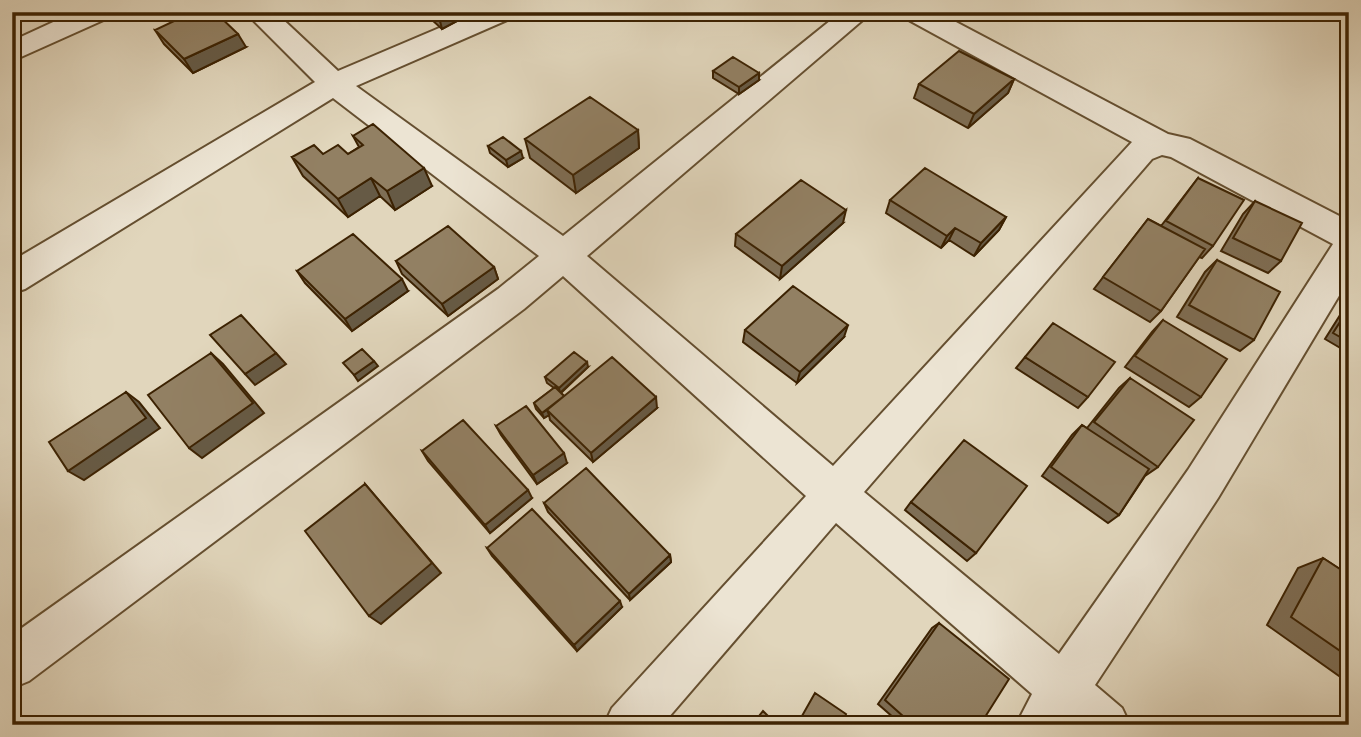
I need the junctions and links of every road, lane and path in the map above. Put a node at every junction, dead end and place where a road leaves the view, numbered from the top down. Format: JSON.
{"nodes":[{"id":1,"x":98,"y":12,"type":"edge"},
{"id":2,"x":259,"y":12,"type":"edge"},
{"id":3,"x":502,"y":12,"type":"edge"},
{"id":4,"x":858,"y":12,"type":"edge"},
{"id":5,"x":915,"y":12,"type":"edge"},
{"id":6,"x":12,"y":52,"type":"edge"},
{"id":7,"x":334,"y":84,"type":"junction"},
{"id":8,"x":1161,"y":144,"type":"junction"},
{"id":9,"x":1349,"y":237,"type":"edge"},
{"id":10,"x":1349,"y":248,"type":"edge"},
{"id":11,"x":563,"y":255,"type":"junction"},
{"id":12,"x":12,"y":279,"type":"edge"},
{"id":13,"x":835,"y":495,"type":"junction"},
{"id":14,"x":12,"y":664,"type":"edge"},
{"id":15,"x":1063,"y":688,"type":"junction"},
{"id":16,"x":629,"y":725,"type":"edge"},
{"id":17,"x":1041,"y":725,"type":"edge"},
{"id":18,"x":1105,"y":725,"type":"edge"}],
"edges":[{"from":1,"to":6,"type":"street"},
{"from":2,"to":7,"type":"street"},
{"from":3,"to":7,"type":"street"},
{"from":4,"to":11,"type":"street"},
{"from":5,"to":8,"type":"street"},
{"from":7,"to":11,"type":"street"},
{"from":7,"to":12,"type":"street"},
{"from":8,"to":9,"type":"street"},
{"from":8,"to":13,"type":"street"},
{"from":10,"to":15,"type":"street"},
{"from":11,"to":13,"type":"street"},
{"from":11,"to":14,"type":"street"},
{"from":13,"to":15,"type":"street"},
{"from":13,"to":16,"type":"street"},
{"from":15,"to":17,"type":"street"},
{"from":15,"to":18,"type":"street"}]}
